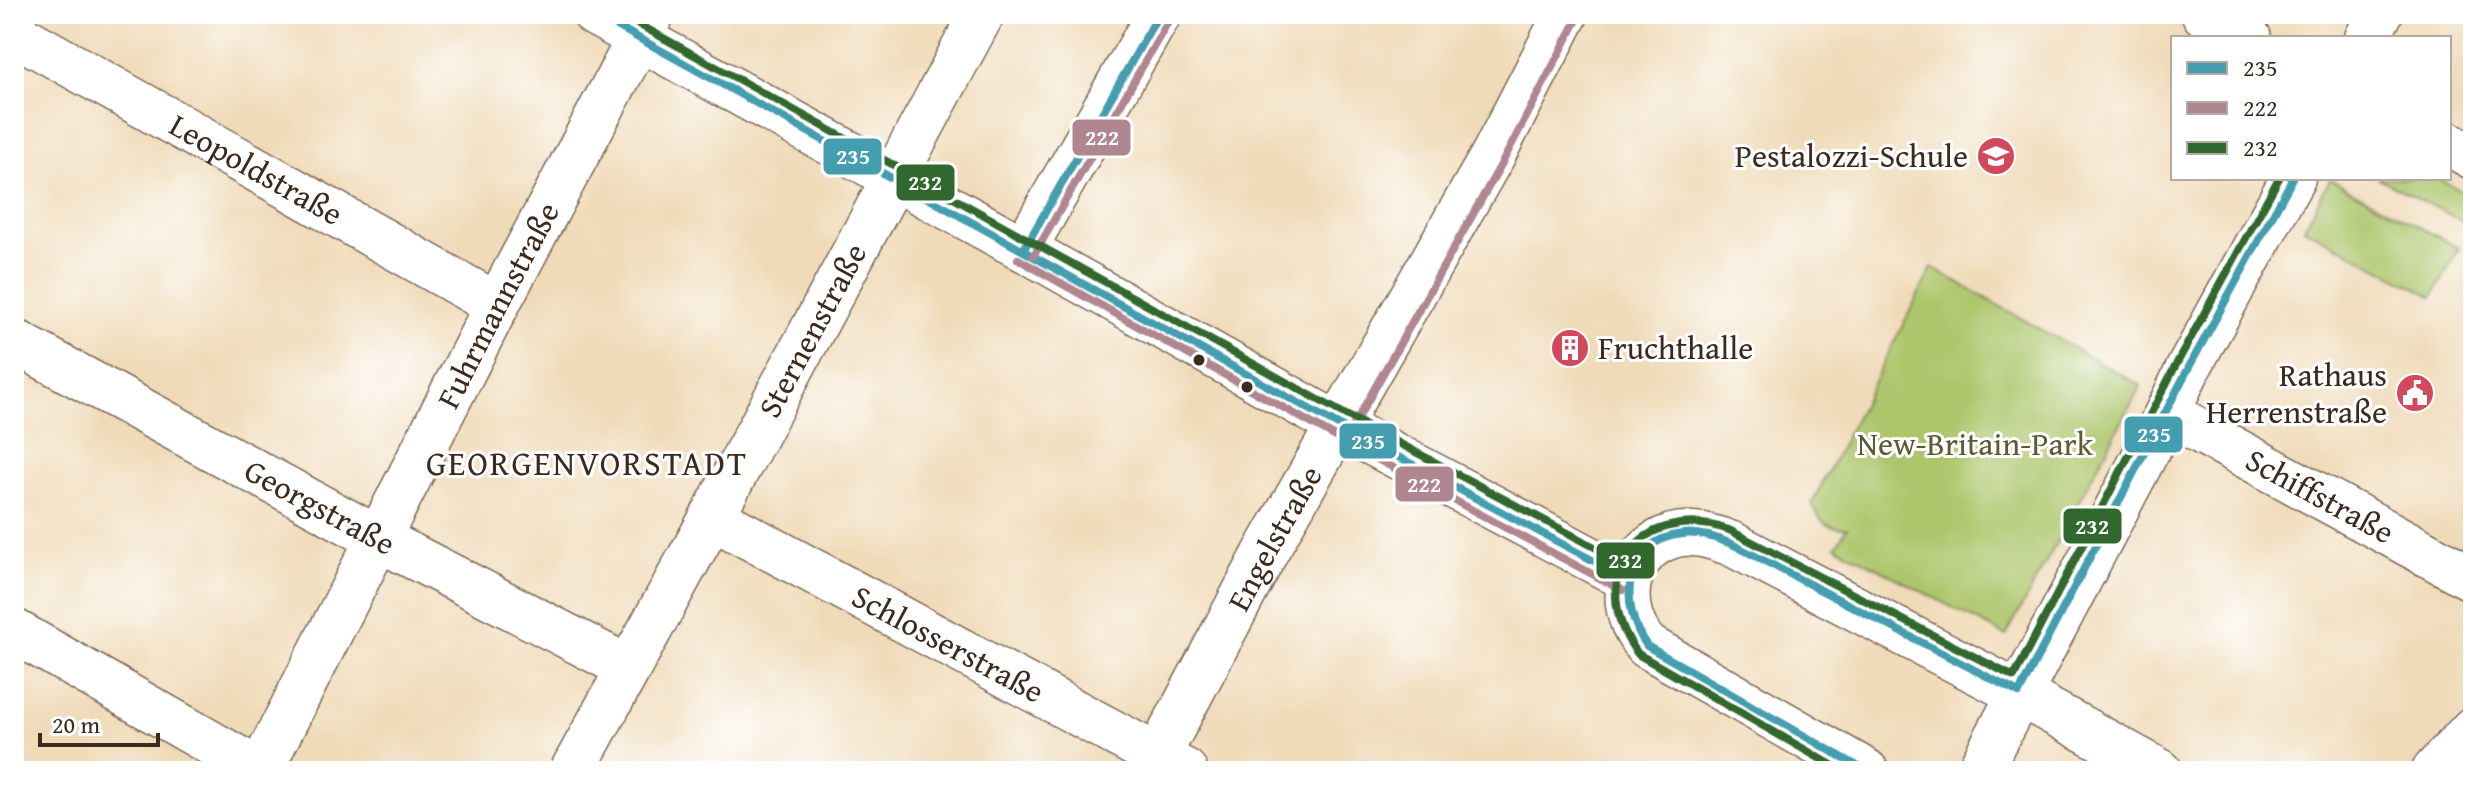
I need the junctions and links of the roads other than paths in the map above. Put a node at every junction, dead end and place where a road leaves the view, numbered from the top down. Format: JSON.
{"nodes":[{"id":1,"x":595,"y":14,"type":"edge"},
{"id":2,"x":982,"y":14,"type":"edge"},
{"id":3,"x":1159,"y":14,"type":"edge"},
{"id":4,"x":1566,"y":14,"type":"edge"},
{"id":5,"x":2204,"y":14,"type":"edge"},
{"id":6,"x":2380,"y":14,"type":"edge"},
{"id":7,"x":646,"y":26,"type":"edge"},
{"id":8,"x":14,"y":33,"type":"edge"},
{"id":9,"x":2245,"y":36,"type":"edge"},
{"id":10,"x":2368,"y":36,"type":"edge"},
{"id":11,"x":2451,"y":145,"type":"edge"},
{"id":12,"x":2473,"y":157,"type":"edge"},
{"id":13,"x":892,"y":178,"type":"junction"},
{"id":14,"x":2292,"y":180,"type":"edge"},
{"id":15,"x":1024,"y":249,"type":"junction"},
{"id":16,"x":497,"y":305,"type":"junction"},
{"id":17,"x":14,"y":341,"type":"edge"},
{"id":18,"x":2167,"y":413,"type":"junction"},
{"id":19,"x":1340,"y":426,"type":"junction"},
{"id":20,"x":712,"y":517,"type":"junction"},
{"id":21,"x":379,"y":539,"type":"junction"},
{"id":22,"x":1628,"y":579,"type":"junction"},
{"id":23,"x":2473,"y":579,"type":"edge"},
{"id":24,"x":14,"y":631,"type":"edge"},
{"id":25,"x":629,"y":668,"type":"junction"},
{"id":26,"x":2019,"y":693,"type":"junction"},
{"id":27,"x":2473,"y":729,"type":"edge"},
{"id":28,"x":1164,"y":766,"type":"edge"},
{"id":29,"x":260,"y":771,"type":"edge"},
{"id":30,"x":572,"y":771,"type":"edge"},
{"id":31,"x":1866,"y":771,"type":"edge"},
{"id":32,"x":1979,"y":771,"type":"edge"},
{"id":33,"x":2160,"y":771,"type":"edge"},
{"id":34,"x":2434,"y":771,"type":"edge"}],
"edges":[{"from":1,"to":7,"type":"street"},
{"from":2,"to":13,"type":"street","name":"Sternenstraße"},
{"from":3,"to":15,"type":"street"},
{"from":4,"to":19,"type":"street","name":"Engelstraße"},
{"from":5,"to":9,"type":"street"},
{"from":6,"to":10,"type":"street"},
{"from":7,"to":13,"type":"street"},
{"from":7,"to":16,"type":"street","name":"Fuhrmannstraße"},
{"from":8,"to":16,"type":"street","name":"Leopoldstraße"},
{"from":11,"to":12,"type":"street"},
{"from":13,"to":15,"type":"street"},
{"from":13,"to":20,"type":"street","name":"Sternenstraße"},
{"from":14,"to":18,"type":"street"},
{"from":15,"to":19,"type":"street"},
{"from":16,"to":21,"type":"street","name":"Fuhrmannstraße"},
{"from":17,"to":21,"type":"street","name":"Georgstraße"},
{"from":18,"to":23,"type":"street","name":"Schiffstraße"},
{"from":18,"to":26,"type":"street"},
{"from":19,"to":22,"type":"street"},
{"from":19,"to":28,"type":"street","name":"Engelstraße"},
{"from":20,"to":25,"type":"street","name":"Sternenstraße"},
{"from":20,"to":28,"type":"street","name":"Schlosserstraße"},
{"from":21,"to":25,"type":"street","name":"Georgstraße"},
{"from":21,"to":29,"type":"street","name":"Fuhrmannstraße"},
{"from":22,"to":26,"type":"street"},
{"from":22,"to":31,"type":"street"},
{"from":24,"to":29,"type":"street"},
{"from":25,"to":30,"type":"street","name":"Sternenstraße"},
{"from":26,"to":32,"type":"street"},
{"from":26,"to":33,"type":"street"},
{"from":27,"to":34,"type":"street"}]}
